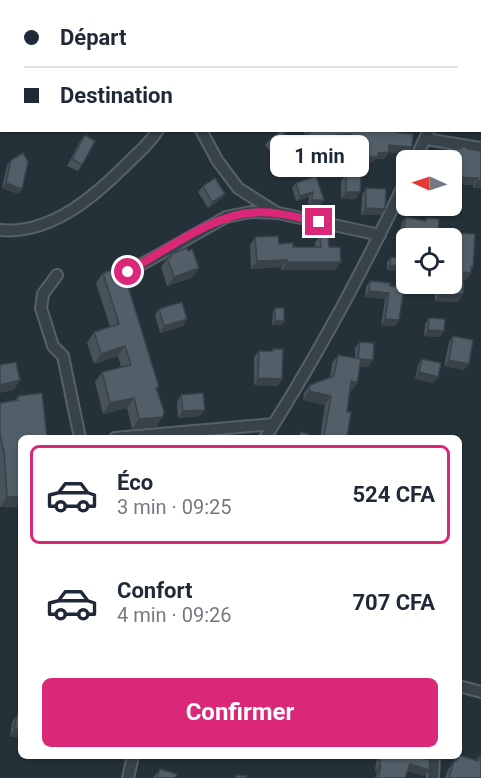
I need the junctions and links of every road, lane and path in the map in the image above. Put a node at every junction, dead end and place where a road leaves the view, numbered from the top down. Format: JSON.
{"nodes":[{"id":1,"x":156,"y":132,"type":"edge"},
{"id":2,"x":202,"y":132,"type":"edge"},
{"id":3,"x":427,"y":135,"type":"edge"},
{"id":4,"x":481,"y":148,"type":"edge"},
{"id":5,"x":420,"y":150,"type":"edge"},
{"id":6,"x":396,"y":201,"type":"edge"},
{"id":7,"x":278,"y":213,"type":"junction"},
{"id":8,"x":0,"y":230,"type":"edge"},
{"id":9,"x":380,"y":235,"type":"junction"},
{"id":10,"x":128,"y":272,"type":"dead end"},
{"id":11,"x":57,"y":275,"type":"dead end"},
{"id":12,"x":274,"y":424,"type":"junction"},
{"id":13,"x":79,"y":435,"type":"edge"},
{"id":14,"x":149,"y":435,"type":"edge"},
{"id":15,"x":267,"y":435,"type":"edge"},
{"id":16,"x":462,"y":687,"type":"edge"},
{"id":17,"x":481,"y":692,"type":"edge"},
{"id":18,"x":132,"y":759,"type":"edge"},
{"id":19,"x":434,"y":759,"type":"edge"},
{"id":20,"x":128,"y":778,"type":"edge"},
{"id":21,"x":433,"y":778,"type":"edge"}],
"edges":[{"from":1,"to":8,"type":"street"},
{"from":2,"to":7,"type":"street"},
{"from":3,"to":4,"type":"street"},
{"from":3,"to":5,"type":"street"},
{"from":6,"to":9,"type":"street"},
{"from":7,"to":9,"type":"street"},
{"from":7,"to":10,"type":"street"},
{"from":9,"to":12,"type":"street"},
{"from":11,"to":13,"type":"street"},
{"from":12,"to":14,"type":"street"},
{"from":12,"to":15,"type":"street"},
{"from":16,"to":17,"type":"street"},
{"from":18,"to":20,"type":"street"},
{"from":19,"to":21,"type":"street"}]}
